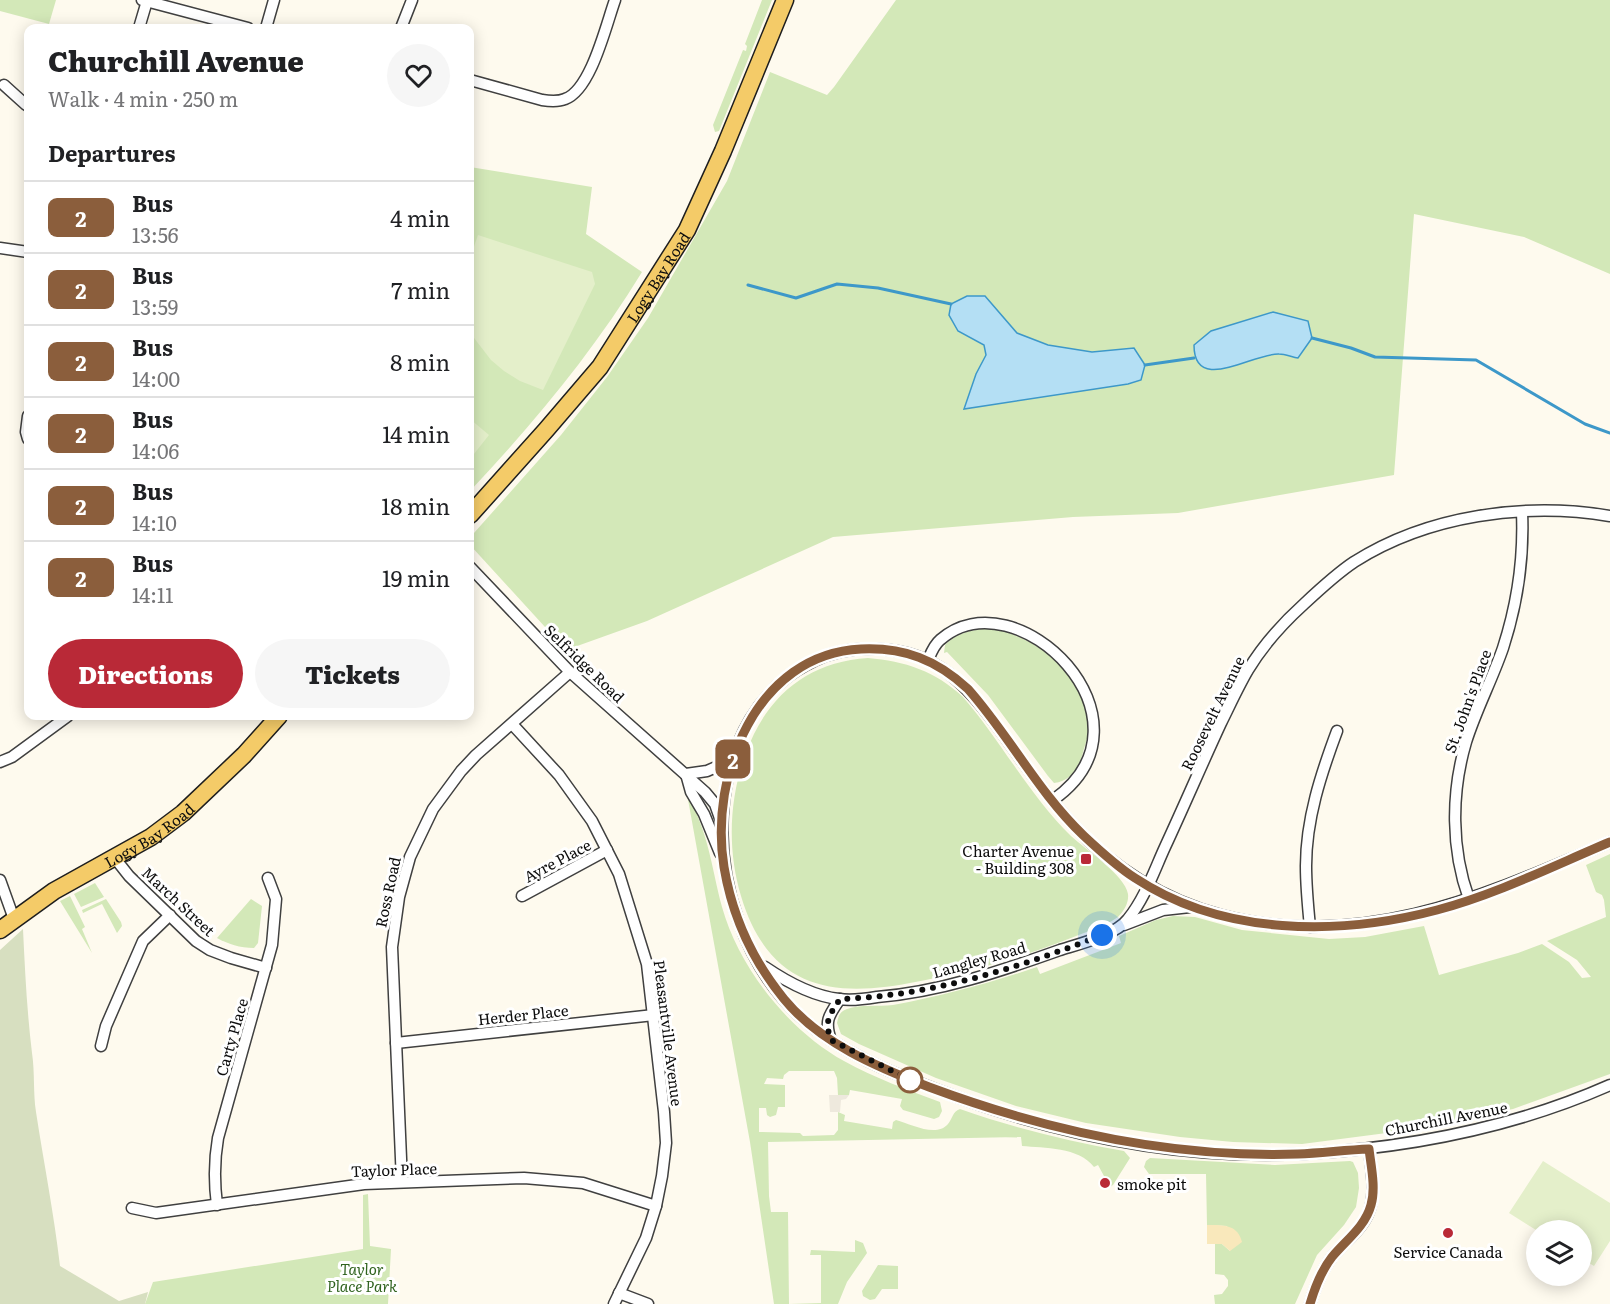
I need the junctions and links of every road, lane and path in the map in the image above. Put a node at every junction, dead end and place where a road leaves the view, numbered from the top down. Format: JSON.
{"nodes":[{"id":1,"x":274,"y":0,"type":"edge"},
{"id":2,"x":412,"y":0,"type":"edge"},
{"id":3,"x":615,"y":0,"type":"edge"},
{"id":4,"x":785,"y":0,"type":"edge"},
{"id":5,"x":145,"y":1,"type":"edge"},
{"id":6,"x":140,"y":24,"type":"edge"},
{"id":7,"x":233,"y":24,"type":"edge"},
{"id":8,"x":267,"y":24,"type":"edge"},
{"id":9,"x":403,"y":24,"type":"edge"},
{"id":10,"x":474,"y":81,"type":"edge"},
{"id":11,"x":4,"y":85,"type":"dead end"},
{"id":12,"x":24,"y":104,"type":"edge"},
{"id":13,"x":0,"y":248,"type":"edge"},
{"id":14,"x":24,"y":251,"type":"edge"},
{"id":15,"x":474,"y":511,"type":"edge"},
{"id":16,"x":1522,"y":512,"type":"junction"},
{"id":17,"x":1610,"y":516,"type":"edge"},
{"id":18,"x":474,"y":571,"type":"edge"},
{"id":19,"x":928,"y":660,"type":"junction"},
{"id":20,"x":570,"y":672,"type":"junction"},
{"id":21,"x":63,"y":720,"type":"edge"},
{"id":22,"x":275,"y":720,"type":"edge"},
{"id":23,"x":512,"y":724,"type":"junction"},
{"id":24,"x":1337,"y":731,"type":"dead end"},
{"id":25,"x":732,"y":760,"type":"junction"},
{"id":26,"x":0,"y":762,"type":"edge"},
{"id":27,"x":686,"y":774,"type":"junction"},
{"id":28,"x":1053,"y":800,"type":"junction"},
{"id":29,"x":722,"y":827,"type":"junction"},
{"id":30,"x":1610,"y":842,"type":"edge"},
{"id":31,"x":607,"y":850,"type":"junction"},
{"id":32,"x":114,"y":857,"type":"junction"},
{"id":33,"x":723,"y":862,"type":"junction"},
{"id":34,"x":268,"y":878,"type":"dead end"},
{"id":35,"x":0,"y":880,"type":"edge"},
{"id":36,"x":1148,"y":885,"type":"junction"},
{"id":37,"x":522,"y":896,"type":"dead end"},
{"id":38,"x":1469,"y":899,"type":"junction"},
{"id":39,"x":1195,"y":907,"type":"junction"},
{"id":40,"x":170,"y":915,"type":"junction"},
{"id":41,"x":14,"y":919,"type":"junction"},
{"id":42,"x":1121,"y":926,"type":"junction"},
{"id":43,"x":1310,"y":927,"type":"junction"},
{"id":44,"x":0,"y":930,"type":"edge"},
{"id":45,"x":760,"y":964,"type":"junction"},
{"id":46,"x":267,"y":968,"type":"junction"},
{"id":47,"x":840,"y":999,"type":"junction"},
{"id":48,"x":654,"y":1015,"type":"junction"},
{"id":49,"x":831,"y":1040,"type":"junction"},
{"id":50,"x":396,"y":1043,"type":"junction"},
{"id":51,"x":101,"y":1046,"type":"dead end"},
{"id":52,"x":1610,"y":1085,"type":"edge"},
{"id":53,"x":1369,"y":1149,"type":"junction"},
{"id":54,"x":402,"y":1182,"type":"junction"},
{"id":55,"x":217,"y":1205,"type":"junction"},
{"id":56,"x":656,"y":1206,"type":"junction"},
{"id":57,"x":132,"y":1208,"type":"dead end"},
{"id":58,"x":619,"y":1293,"type":"junction"},
{"id":59,"x":614,"y":1304,"type":"edge"},
{"id":60,"x":648,"y":1304,"type":"edge"},
{"id":61,"x":1310,"y":1304,"type":"edge"}],
"edges":[{"from":1,"to":8,"type":"street"},
{"from":2,"to":9,"type":"street"},
{"from":3,"to":10,"type":"street"},
{"from":4,"to":15,"type":"main road","name":"Logy Bay Road"},
{"from":5,"to":6,"type":"street"},
{"from":5,"to":7,"type":"street"},
{"from":11,"to":12,"type":"street"},
{"from":13,"to":14,"type":"street"},
{"from":16,"to":17,"type":"street","name":"Roosevelt Avenue"},
{"from":16,"to":36,"type":"street","name":"Roosevelt Avenue"},
{"from":16,"to":38,"type":"street","name":"St. John's Place"},
{"from":18,"to":20,"type":"street","name":"Selfridge Road"},
{"from":19,"to":25,"type":"street"},
{"from":19,"to":28,"type":"street"},
{"from":19,"to":28,"type":"street"},
{"from":20,"to":23,"type":"street","name":"Ross Road"},
{"from":20,"to":27,"type":"street","name":"Selfridge Road"},
{"from":21,"to":26,"type":"street"},
{"from":22,"to":32,"type":"main road","name":"Logy Bay Road"},
{"from":23,"to":31,"type":"street","name":"Pleasantville Avenue"},
{"from":23,"to":50,"type":"street","name":"Ross Road"},
{"from":24,"to":43,"type":"street"},
{"from":25,"to":27,"type":"street"},
{"from":25,"to":29,"type":"street"},
{"from":27,"to":29,"type":"street","name":"Selfridge Road"},
{"from":27,"to":33,"type":"street","name":"Selfridge Road"},
{"from":28,"to":36,"type":"street"},
{"from":29,"to":33,"type":"street"},
{"from":30,"to":38,"type":"street"},
{"from":31,"to":37,"type":"street","name":"Ayre Place"},
{"from":31,"to":48,"type":"street","name":"Pleasantville Avenue"},
{"from":32,"to":40,"type":"street","name":"March Street"},
{"from":32,"to":41,"type":"main road","name":"Logy Bay Road"},
{"from":33,"to":45,"type":"street","name":"Churchill Avenue"},
{"from":34,"to":46,"type":"street","name":"Carty Place"},
{"from":35,"to":41,"type":"street"},
{"from":36,"to":39,"type":"street"},
{"from":36,"to":42,"type":"street"},
{"from":38,"to":43,"type":"street"},
{"from":39,"to":42,"type":"street","name":"Langley Road"},
{"from":39,"to":43,"type":"street"},
{"from":40,"to":46,"type":"street","name":"March Street"},
{"from":40,"to":51,"type":"street"},
{"from":41,"to":44,"type":"main road","name":"Logy Bay Road"},
{"from":42,"to":47,"type":"street","name":"Langley Road"},
{"from":45,"to":47,"type":"street","name":"Langley Road"},
{"from":45,"to":49,"type":"street","name":"Churchill Avenue"},
{"from":46,"to":55,"type":"street","name":"Carty Place"},
{"from":47,"to":49,"type":"street"},
{"from":48,"to":50,"type":"street","name":"Herder Place"},
{"from":48,"to":56,"type":"street","name":"Pleasantville Avenue"},
{"from":49,"to":53,"type":"street","name":"Churchill Avenue"},
{"from":50,"to":54,"type":"street","name":"Ross Road"},
{"from":52,"to":53,"type":"street","name":"Churchill Avenue"},
{"from":53,"to":61,"type":"street"},
{"from":54,"to":55,"type":"street","name":"Taylor Place"},
{"from":54,"to":56,"type":"street","name":"Taylor Place"},
{"from":55,"to":57,"type":"street","name":"Taylor Place"},
{"from":56,"to":58,"type":"street","name":"Pleasantville Avenue"},
{"from":58,"to":59,"type":"street","name":"Pleasantville Avenue"},
{"from":58,"to":60,"type":"street"}]}
